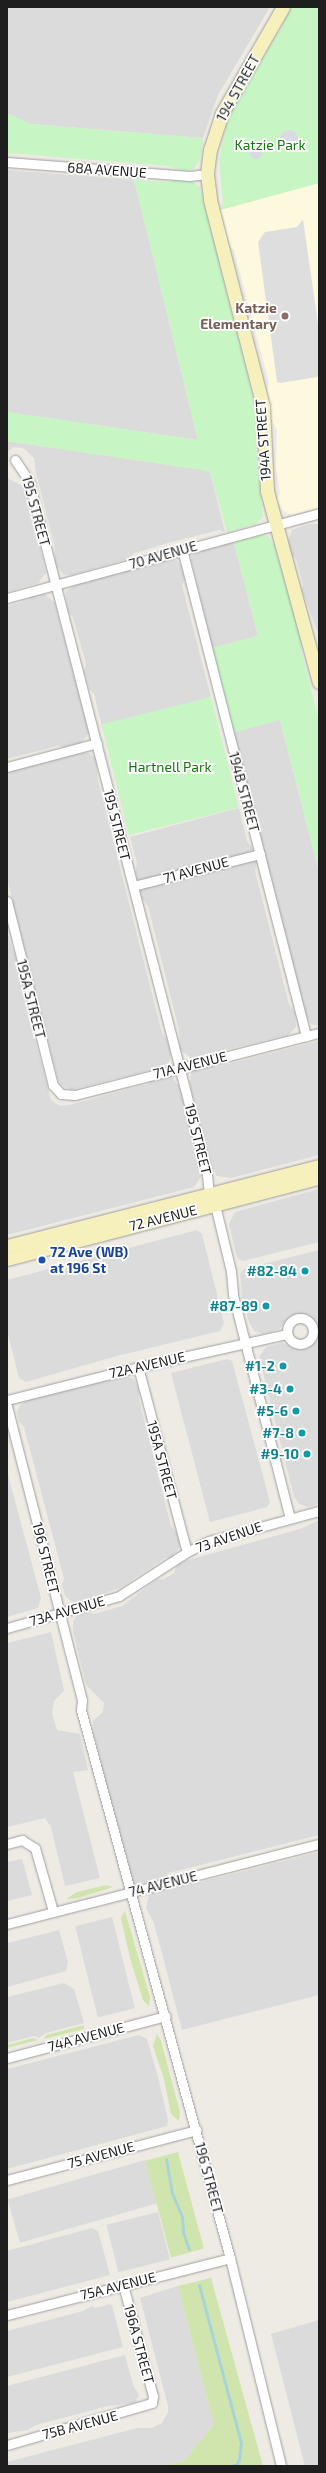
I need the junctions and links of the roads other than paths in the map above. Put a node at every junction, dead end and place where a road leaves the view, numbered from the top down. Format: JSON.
{"nodes":[{"id":1,"x":283,"y":7,"type":"edge"},
{"id":2,"x":7,"y":162,"type":"edge"},
{"id":3,"x":207,"y":174,"type":"junction"},
{"id":4,"x":16,"y":460,"type":"dead end"},
{"id":5,"x":319,"y":513,"type":"edge"},
{"id":6,"x":275,"y":525,"type":"junction"},
{"id":7,"x":182,"y":549,"type":"junction"},
{"id":8,"x":55,"y":584,"type":"junction"},
{"id":9,"x":7,"y":598,"type":"edge"},
{"id":10,"x":319,"y":682,"type":"edge"},
{"id":11,"x":97,"y":743,"type":"junction"},
{"id":12,"x":7,"y":767,"type":"edge"},
{"id":13,"x":260,"y":854,"type":"junction"},
{"id":14,"x":133,"y":886,"type":"junction"},
{"id":15,"x":7,"y":901,"type":"edge"},
{"id":16,"x":319,"y":1033,"type":"edge"},
{"id":17,"x":306,"y":1036,"type":"junction"},
{"id":18,"x":180,"y":1067,"type":"junction"},
{"id":19,"x":61,"y":1094,"type":"joint"},
{"id":20,"x":319,"y":1166,"type":"edge"},
{"id":21,"x":319,"y":1178,"type":"edge"},
{"id":22,"x":212,"y":1199,"type":"junction"},
{"id":23,"x":7,"y":1246,"type":"edge"},
{"id":24,"x":7,"y":1259,"type":"edge"},
{"id":25,"x":287,"y":1334,"type":"dead end"},
{"id":26,"x":245,"y":1344,"type":"junction"},
{"id":27,"x":138,"y":1367,"type":"junction"},
{"id":28,"x":7,"y":1400,"type":"edge"},
{"id":29,"x":7,"y":1406,"type":"edge"},
{"id":30,"x":319,"y":1511,"type":"edge"},
{"id":31,"x":290,"y":1518,"type":"junction"},
{"id":32,"x":187,"y":1552,"type":"junction"},
{"id":33,"x":126,"y":1592,"type":"joint"},
{"id":34,"x":61,"y":1614,"type":"junction"},
{"id":35,"x":7,"y":1628,"type":"edge"},
{"id":36,"x":7,"y":1844,"type":"edge"},
{"id":37,"x":319,"y":1844,"type":"edge"},
{"id":38,"x":131,"y":1892,"type":"junction"},
{"id":39,"x":53,"y":1911,"type":"junction"},
{"id":40,"x":7,"y":1924,"type":"edge"},
{"id":41,"x":166,"y":2016,"type":"junction"},
{"id":42,"x":7,"y":2058,"type":"edge"},
{"id":43,"x":196,"y":2130,"type":"junction"},
{"id":44,"x":7,"y":2180,"type":"edge"},
{"id":45,"x":230,"y":2258,"type":"junction"},
{"id":46,"x":123,"y":2285,"type":"junction"},
{"id":47,"x":7,"y":2315,"type":"edge"},
{"id":48,"x":152,"y":2403,"type":"joint"},
{"id":49,"x":7,"y":2445,"type":"edge"},
{"id":50,"x":281,"y":2466,"type":"edge"}],
"edges":[{"from":1,"to":3,"type":"street","name":"194 STREET"},
{"from":2,"to":3,"type":"street","name":"68A AVENUE"},
{"from":3,"to":6,"type":"street","name":"194A STREET"},
{"from":4,"to":8,"type":"street","name":"195 STREET"},
{"from":5,"to":6,"type":"street","name":"70 AVENUE"},
{"from":6,"to":7,"type":"street","name":"70 AVENUE"},
{"from":6,"to":10,"type":"street","name":"194A STREET"},
{"from":7,"to":8,"type":"street","name":"70 AVENUE"},
{"from":7,"to":13,"type":"street","name":"194B STREET"},
{"from":8,"to":9,"type":"street","name":"70 AVENUE"},
{"from":8,"to":11,"type":"street","name":"195 STREET"},
{"from":11,"to":12,"type":"street"},
{"from":11,"to":14,"type":"street","name":"195 STREET"},
{"from":13,"to":14,"type":"street","name":"71 AVENUE"},
{"from":13,"to":17,"type":"street","name":"194B STREET"},
{"from":14,"to":18,"type":"street","name":"195 STREET"},
{"from":15,"to":19,"type":"street","name":"195A STREET"},
{"from":16,"to":17,"type":"street","name":"71A AVENUE"},
{"from":17,"to":18,"type":"street","name":"71A AVENUE"},
{"from":18,"to":19,"type":"street","name":"71A AVENUE"},
{"from":18,"to":22,"type":"street","name":"195 STREET"},
{"from":20,"to":22,"type":"street","name":"72 AVENUE"},
{"from":21,"to":22,"type":"street","name":"72 AVENUE"},
{"from":22,"to":23,"type":"street","name":"72 AVENUE"},
{"from":22,"to":24,"type":"street","name":"72 AVENUE"},
{"from":22,"to":26,"type":"street","name":"195 STREET"},
{"from":25,"to":26,"type":"street","name":"72A AVENUE"},
{"from":26,"to":27,"type":"street","name":"72A AVENUE"},
{"from":26,"to":31,"type":"street","name":"195 STREET"},
{"from":27,"to":28,"type":"street","name":"72A AVENUE"},
{"from":27,"to":32,"type":"street","name":"195A STREET"},
{"from":29,"to":34,"type":"street","name":"196 STREET"},
{"from":30,"to":31,"type":"street","name":"73 AVENUE"},
{"from":31,"to":32,"type":"street","name":"73 AVENUE"},
{"from":32,"to":33,"type":"street","name":"73 AVENUE"},
{"from":33,"to":34,"type":"street","name":"73A AVENUE"},
{"from":34,"to":35,"type":"street","name":"73A AVENUE"},
{"from":34,"to":38,"type":"street","name":"196 STREET"},
{"from":36,"to":39,"type":"street"},
{"from":37,"to":38,"type":"street","name":"74 AVENUE"},
{"from":38,"to":39,"type":"street","name":"74 AVENUE"},
{"from":38,"to":41,"type":"street","name":"196 STREET"},
{"from":39,"to":40,"type":"street","name":"74 AVENUE"},
{"from":41,"to":42,"type":"street","name":"74A AVENUE"},
{"from":41,"to":43,"type":"street","name":"196 STREET"},
{"from":43,"to":44,"type":"street","name":"75 AVENUE"},
{"from":43,"to":45,"type":"street","name":"196 STREET"},
{"from":45,"to":46,"type":"street","name":"75A AVENUE"},
{"from":45,"to":50,"type":"street","name":"196 STREET"},
{"from":46,"to":47,"type":"street","name":"75A AVENUE"},
{"from":46,"to":48,"type":"street","name":"196A STREET"},
{"from":48,"to":49,"type":"street","name":"75B AVENUE"}]}
